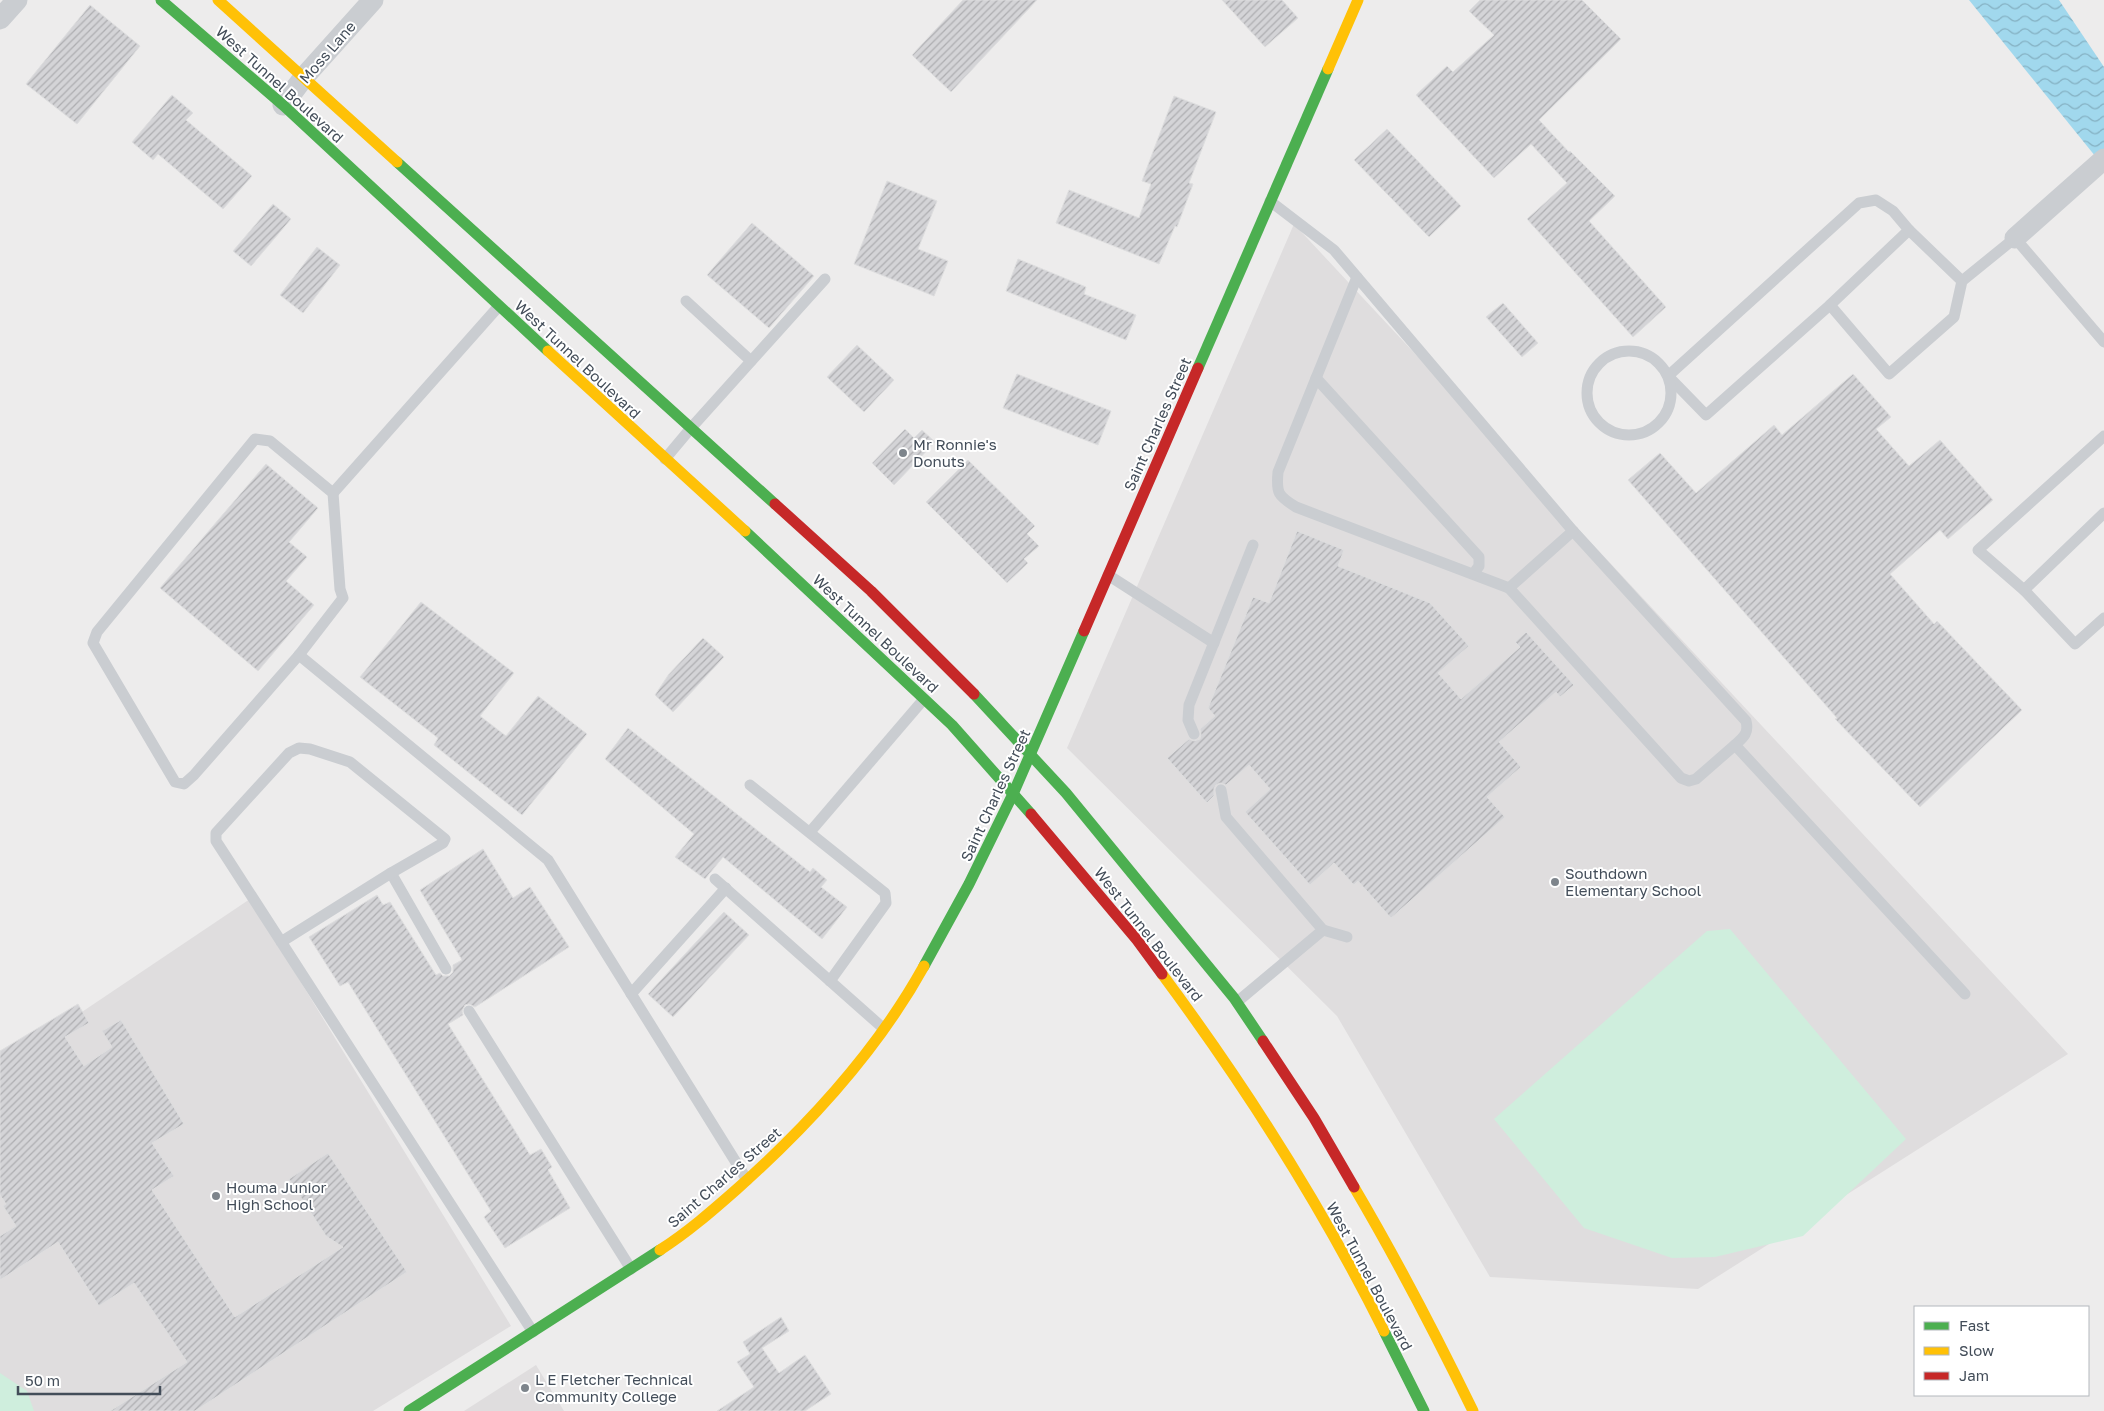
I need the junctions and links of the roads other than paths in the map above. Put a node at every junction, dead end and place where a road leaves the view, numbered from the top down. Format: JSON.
{"nodes":[{"id":1,"x":17,"y":0,"type":"edge"},
{"id":2,"x":161,"y":0,"type":"edge"},
{"id":3,"x":218,"y":0,"type":"edge"},
{"id":4,"x":373,"y":0,"type":"edge"},
{"id":5,"x":1358,"y":0,"type":"edge"},
{"id":6,"x":0,"y":19,"type":"edge"},
{"id":7,"x":304,"y":77,"type":"junction"},
{"id":8,"x":283,"y":106,"type":"junction"},
{"id":9,"x":2104,"y":159,"type":"edge"},
{"id":10,"x":1270,"y":202,"type":"junction"},
{"id":11,"x":1909,"y":230,"type":"junction"},
{"id":12,"x":2015,"y":238,"type":"junction"},
{"id":13,"x":1357,"y":277,"type":"junction"},
{"id":14,"x":824,"y":279,"type":"dead end"},
{"id":15,"x":1962,"y":281,"type":"junction"},
{"id":16,"x":686,"y":301,"type":"dead end"},
{"id":17,"x":1830,"y":305,"type":"junction"},
{"id":18,"x":499,"y":306,"type":"junction"},
{"id":19,"x":2104,"y":342,"type":"edge"},
{"id":20,"x":751,"y":361,"type":"junction"},
{"id":21,"x":1668,"y":376,"type":"junction"},
{"id":22,"x":1316,"y":378,"type":"junction"},
{"id":23,"x":690,"y":428,"type":"junction"},
{"id":24,"x":2104,"y":436,"type":"edge"},
{"id":25,"x":665,"y":459,"type":"junction"},
{"id":26,"x":333,"y":493,"type":"junction"},
{"id":27,"x":2104,"y":512,"type":"edge"},
{"id":28,"x":1573,"y":531,"type":"junction"},
{"id":29,"x":1253,"y":545,"type":"dead end"},
{"id":30,"x":1474,"y":574,"type":"junction"},
{"id":31,"x":1108,"y":575,"type":"junction"},
{"id":32,"x":1509,"y":588,"type":"junction"},
{"id":33,"x":2024,"y":590,"type":"junction"},
{"id":34,"x":2104,"y":618,"type":"edge"},
{"id":35,"x":1214,"y":643,"type":"junction"},
{"id":36,"x":299,"y":655,"type":"junction"},
{"id":37,"x":925,"y":698,"type":"junction"},
{"id":38,"x":1194,"y":734,"type":"dead end"},
{"id":39,"x":1735,"y":745,"type":"junction"},
{"id":40,"x":1031,"y":755,"type":"junction"},
{"id":41,"x":750,"y":785,"type":"dead end"},
{"id":42,"x":1221,"y":790,"type":"dead end"},
{"id":43,"x":1013,"y":794,"type":"junction"},
{"id":44,"x":810,"y":832,"type":"junction"},
{"id":45,"x":391,"y":873,"type":"junction"},
{"id":46,"x":715,"y":879,"type":"dead end"},
{"id":47,"x":726,"y":888,"type":"junction"},
{"id":48,"x":1323,"y":930,"type":"junction"},
{"id":49,"x":1347,"y":936,"type":"dead end"},
{"id":50,"x":281,"y":942,"type":"junction"},
{"id":51,"x":446,"y":969,"type":"dead end"},
{"id":52,"x":830,"y":981,"type":"junction"},
{"id":53,"x":631,"y":994,"type":"junction"},
{"id":54,"x":1965,"y":994,"type":"dead end"},
{"id":55,"x":1237,"y":1002,"type":"junction"},
{"id":56,"x":469,"y":1011,"type":"dead end"},
{"id":57,"x":884,"y":1028,"type":"junction"},
{"id":58,"x":747,"y":1180,"type":"junction"},
{"id":59,"x":631,"y":1269,"type":"junction"},
{"id":60,"x":533,"y":1332,"type":"junction"},
{"id":61,"x":410,"y":1411,"type":"edge"},
{"id":62,"x":1424,"y":1411,"type":"edge"},
{"id":63,"x":1473,"y":1411,"type":"edge"}],
"edges":[{"from":1,"to":6,"type":"street"},
{"from":2,"to":8,"type":"main road","name":"West Tunnel Boulevard"},
{"from":3,"to":7,"type":"main road","name":"West Tunnel Boulevard"},
{"from":4,"to":7,"type":"street","name":"Moss Lane"},
{"from":5,"to":10,"type":"main road","name":"Saint Charles Street"},
{"from":7,"to":8,"type":"street","name":"Moss Lane"},
{"from":7,"to":23,"type":"main road","name":"West Tunnel Boulevard"},
{"from":8,"to":18,"type":"main road","name":"West Tunnel Boulevard"},
{"from":9,"to":12,"type":"street"},
{"from":10,"to":13,"type":"lane"},
{"from":10,"to":31,"type":"main road","name":"Saint Charles Street"},
{"from":11,"to":15,"type":"lane"},
{"from":11,"to":17,"type":"lane"},
{"from":11,"to":21,"type":"lane"},
{"from":12,"to":15,"type":"lane"},
{"from":12,"to":19,"type":"lane"},
{"from":13,"to":22,"type":"lane"},
{"from":13,"to":28,"type":"lane"},
{"from":14,"to":20,"type":"lane"},
{"from":15,"to":17,"type":"lane"},
{"from":16,"to":20,"type":"lane"},
{"from":17,"to":21,"type":"lane"},
{"from":18,"to":25,"type":"main road","name":"West Tunnel Boulevard"},
{"from":18,"to":26,"type":"lane"},
{"from":20,"to":23,"type":"lane"},
{"from":21,"to":21,"type":"lane"},
{"from":22,"to":30,"type":"lane"},
{"from":22,"to":30,"type":"lane"},
{"from":23,"to":25,"type":"lane"},
{"from":23,"to":40,"type":"main road","name":"West Tunnel Boulevard"},
{"from":24,"to":33,"type":"lane"},
{"from":25,"to":37,"type":"main road","name":"West Tunnel Boulevard"},
{"from":26,"to":36,"type":"lane"},
{"from":26,"to":36,"type":"lane"},
{"from":27,"to":33,"type":"lane"},
{"from":28,"to":32,"type":"lane"},
{"from":28,"to":39,"type":"lane"},
{"from":29,"to":35,"type":"lane"},
{"from":30,"to":32,"type":"lane"},
{"from":31,"to":35,"type":"lane"},
{"from":31,"to":40,"type":"main road","name":"Saint Charles Street"},
{"from":32,"to":39,"type":"lane"},
{"from":33,"to":34,"type":"lane"},
{"from":35,"to":38,"type":"lane"},
{"from":36,"to":53,"type":"lane"},
{"from":37,"to":43,"type":"main road","name":"West Tunnel Boulevard"},
{"from":37,"to":44,"type":"lane"},
{"from":39,"to":54,"type":"lane"},
{"from":40,"to":43,"type":"main road","name":"Saint Charles Street"},
{"from":40,"to":55,"type":"main road","name":"West Tunnel Boulevard"},
{"from":41,"to":44,"type":"lane"},
{"from":42,"to":48,"type":"lane"},
{"from":43,"to":57,"type":"main road","name":"Saint Charles Street"},
{"from":43,"to":62,"type":"main road","name":"West Tunnel Boulevard"},
{"from":44,"to":52,"type":"lane"},
{"from":45,"to":50,"type":"lane"},
{"from":45,"to":50,"type":"lane"},
{"from":45,"to":51,"type":"lane"},
{"from":46,"to":47,"type":"lane"},
{"from":47,"to":52,"type":"lane"},
{"from":47,"to":53,"type":"lane"},
{"from":48,"to":49,"type":"lane"},
{"from":48,"to":55,"type":"lane"},
{"from":50,"to":60,"type":"lane"},
{"from":52,"to":57,"type":"lane"},
{"from":53,"to":58,"type":"lane"},
{"from":55,"to":63,"type":"main road","name":"West Tunnel Boulevard"},
{"from":56,"to":59,"type":"lane"},
{"from":57,"to":58,"type":"main road","name":"Saint Charles Street"},
{"from":58,"to":59,"type":"main road","name":"Saint Charles Street"},
{"from":59,"to":60,"type":"main road","name":"Saint Charles Street"},
{"from":60,"to":61,"type":"main road","name":"Saint Charles Street"}]}
